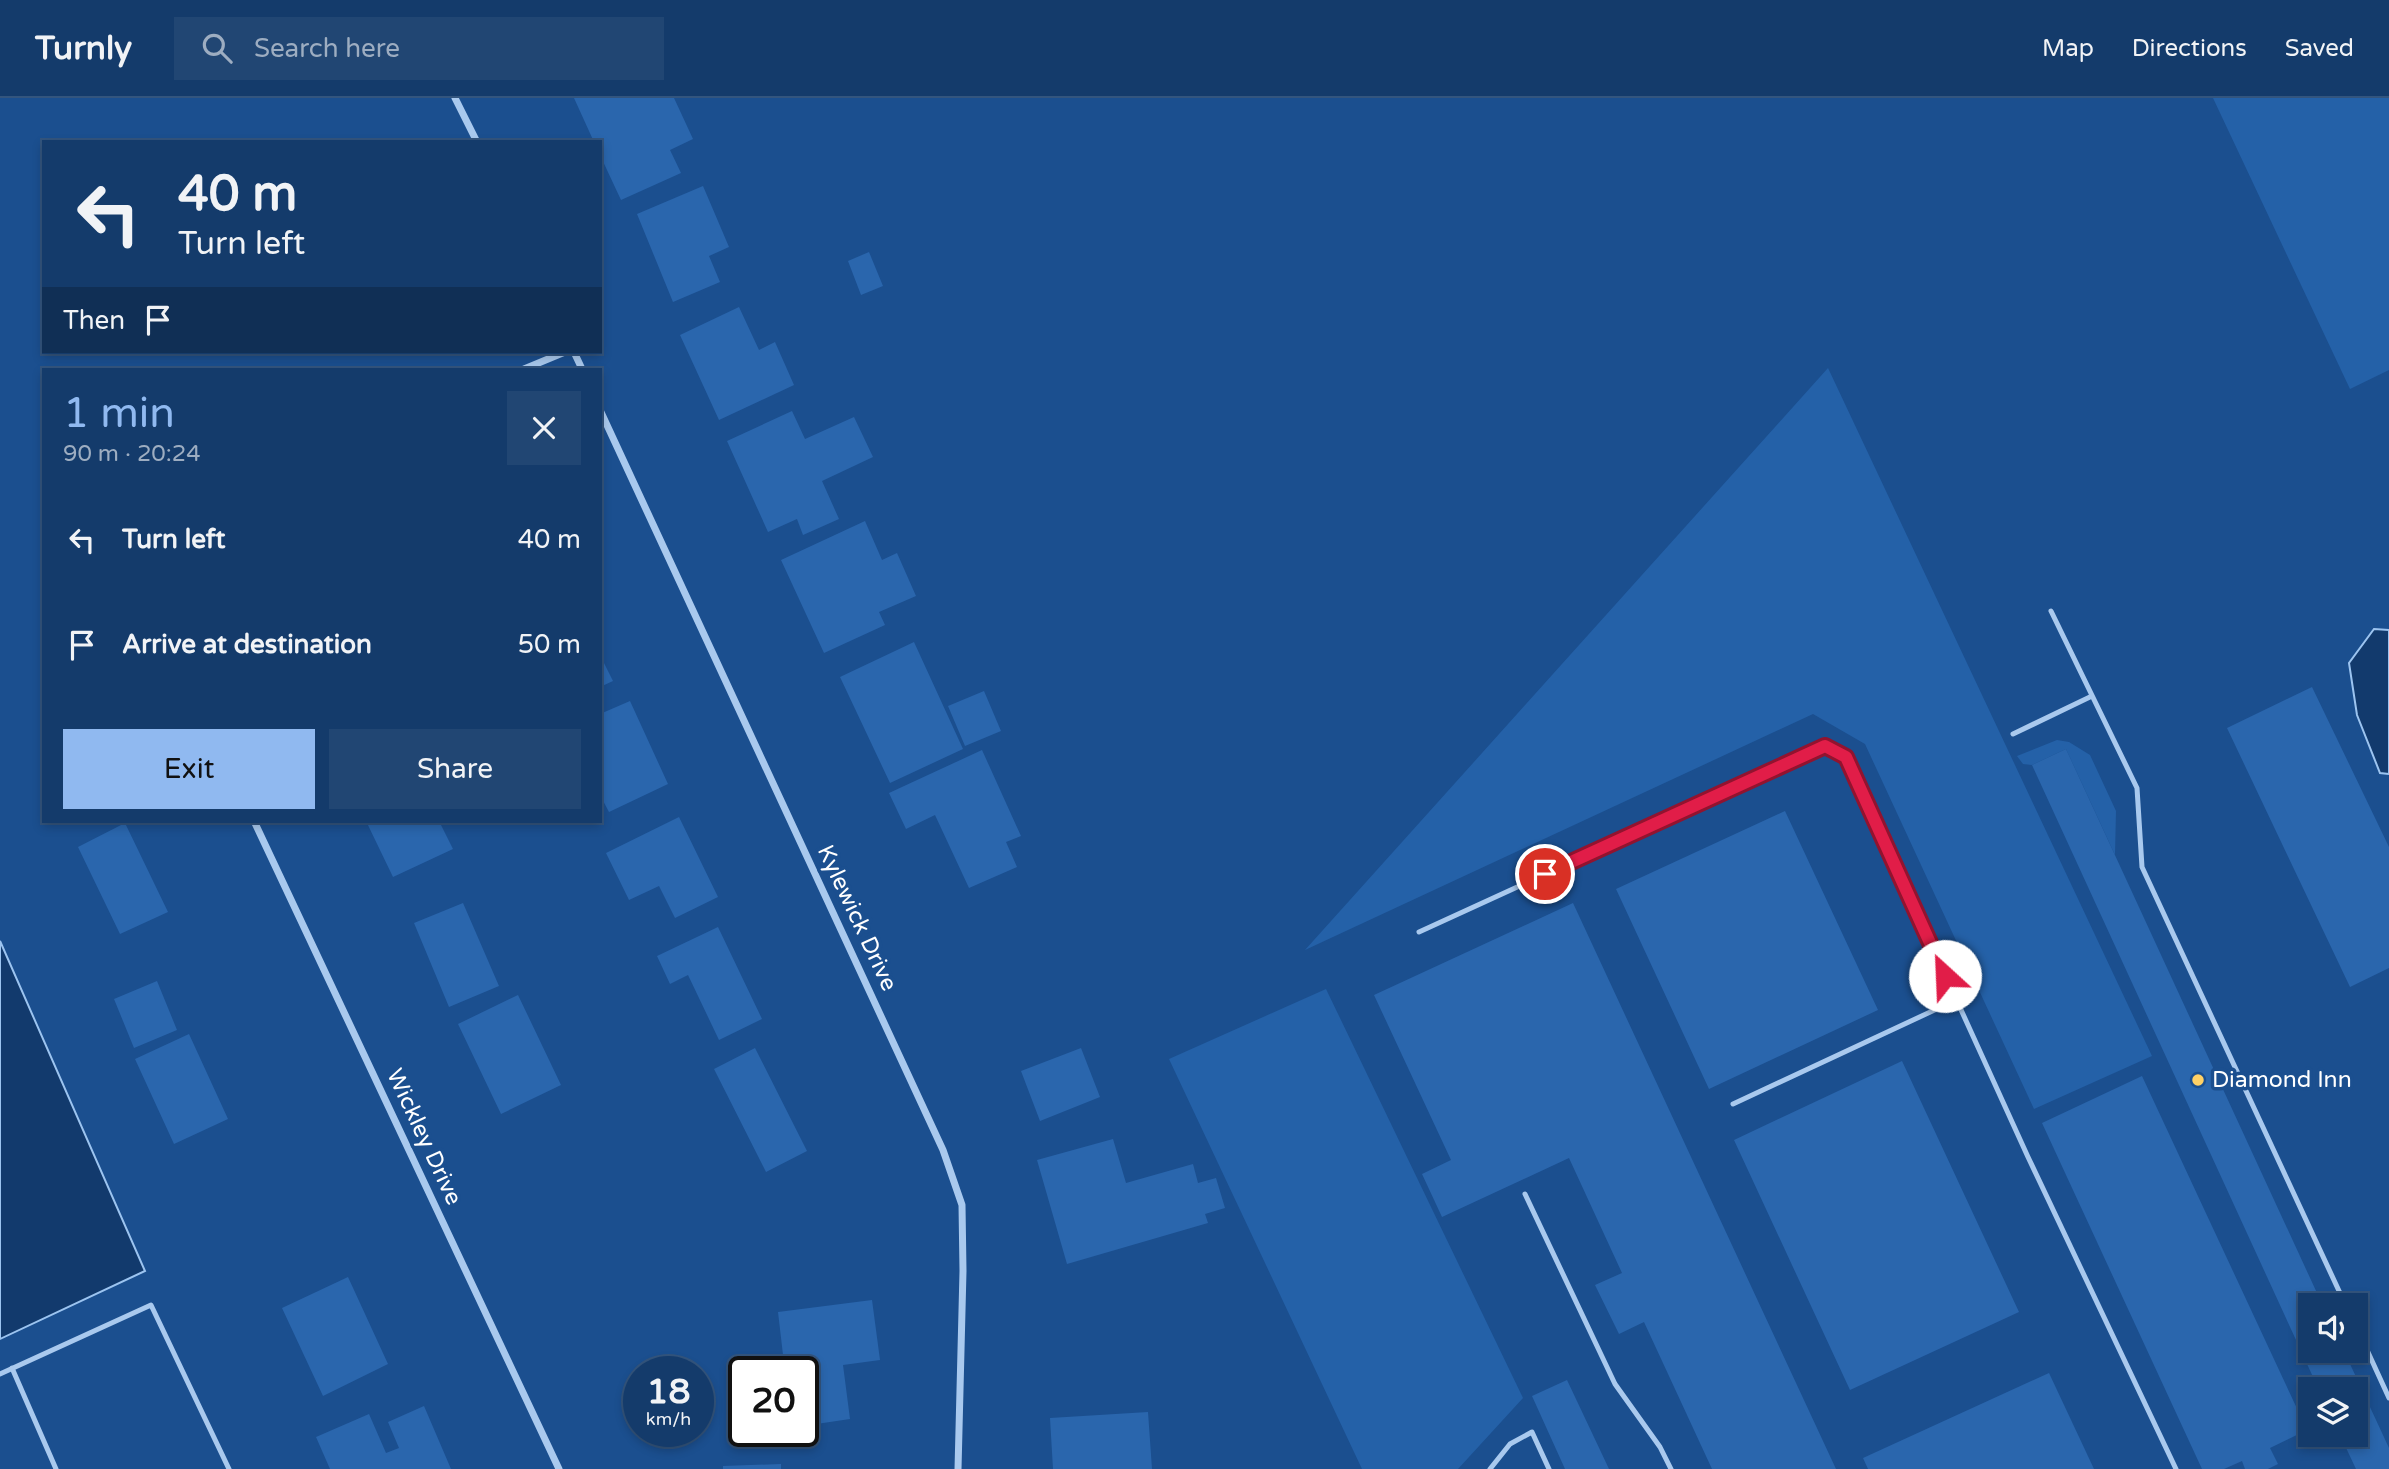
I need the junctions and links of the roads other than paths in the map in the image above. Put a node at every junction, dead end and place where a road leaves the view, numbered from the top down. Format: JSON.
{"nodes":[{"id":1,"x":455,"y":98,"type":"edge"},
{"id":2,"x":476,"y":140,"type":"edge"},
{"id":3,"x":560,"y":354,"type":"edge"},
{"id":4,"x":526,"y":368,"type":"edge"},
{"id":5,"x":602,"y":414,"type":"edge"},
{"id":6,"x":2051,"y":611,"type":"dead end"},
{"id":7,"x":2092,"y":696,"type":"junction"},
{"id":8,"x":2013,"y":734,"type":"dead end"},
{"id":9,"x":255,"y":823,"type":"edge"},
{"id":10,"x":1419,"y":932,"type":"dead end"},
{"id":11,"x":1956,"y":1000,"type":"junction"},
{"id":12,"x":1732,"y":1104,"type":"dead end"},
{"id":13,"x":1525,"y":1194,"type":"dead end"},
{"id":14,"x":2340,"y":1293,"type":"edge"},
{"id":15,"x":2368,"y":1352,"type":"edge"},
{"id":16,"x":12,"y":1368,"type":"junction"},
{"id":17,"x":0,"y":1374,"type":"edge"},
{"id":18,"x":2389,"y":1398,"type":"edge"},
{"id":19,"x":56,"y":1469,"type":"edge"},
{"id":20,"x":229,"y":1469,"type":"edge"},
{"id":21,"x":559,"y":1469,"type":"edge"},
{"id":22,"x":958,"y":1469,"type":"edge"},
{"id":23,"x":1490,"y":1469,"type":"edge"},
{"id":24,"x":1549,"y":1469,"type":"edge"},
{"id":25,"x":1671,"y":1469,"type":"edge"},
{"id":26,"x":2176,"y":1469,"type":"edge"}],
"edges":[{"from":1,"to":2,"type":"street"},
{"from":3,"to":4,"type":"street"},
{"from":5,"to":22,"type":"street","name":"Kylewick Drive"},
{"from":6,"to":7,"type":"lane"},
{"from":7,"to":8,"type":"lane"},
{"from":7,"to":14,"type":"lane"},
{"from":9,"to":21,"type":"street","name":"Wickley Drive"},
{"from":10,"to":11,"type":"lane"},
{"from":11,"to":12,"type":"lane"},
{"from":11,"to":26,"type":"lane"},
{"from":13,"to":25,"type":"lane"},
{"from":15,"to":18,"type":"lane"},
{"from":16,"to":17,"type":"lane"},
{"from":16,"to":19,"type":"lane"},
{"from":16,"to":20,"type":"lane"},
{"from":23,"to":24,"type":"lane"}]}
